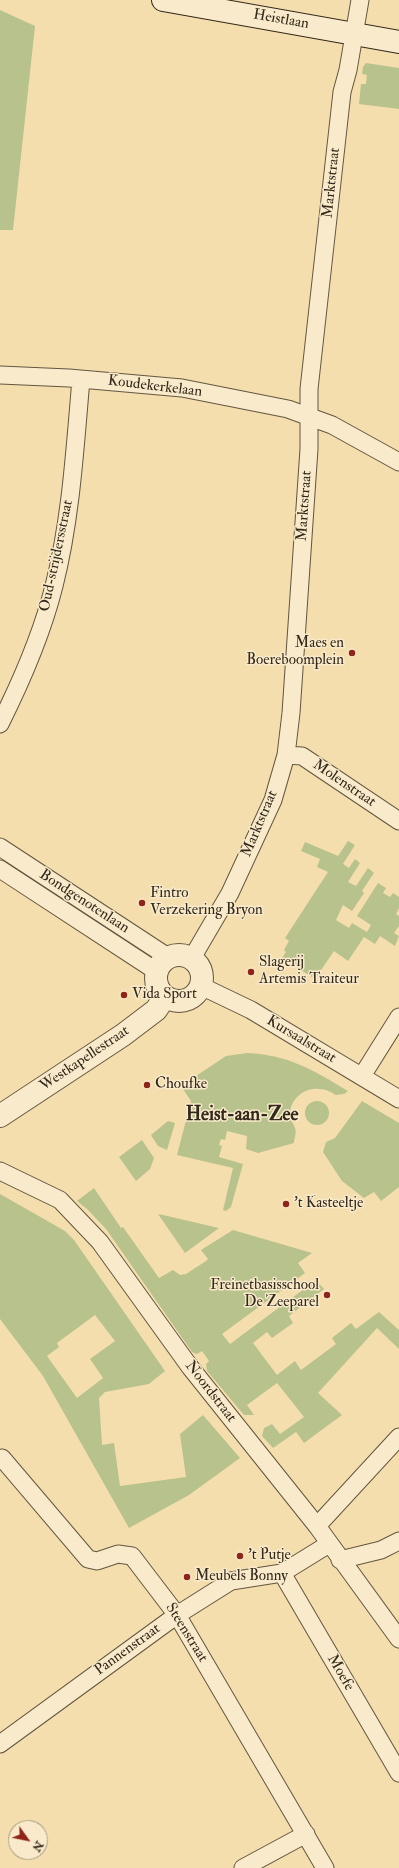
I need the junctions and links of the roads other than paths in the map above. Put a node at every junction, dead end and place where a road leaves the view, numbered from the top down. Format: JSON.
{"nodes":[{"id":1,"x":163,"y":0,"type":"edge"},
{"id":2,"x":360,"y":0,"type":"edge"},
{"id":3,"x":353,"y":34,"type":"junction"},
{"id":4,"x":399,"y":42,"type":"edge"},
{"id":5,"x":0,"y":375,"type":"edge"},
{"id":6,"x":81,"y":379,"type":"junction"},
{"id":7,"x":308,"y":415,"type":"junction"},
{"id":8,"x":399,"y":462,"type":"edge"},
{"id":9,"x":0,"y":724,"type":"edge"},
{"id":10,"x":286,"y":755,"type":"junction"},
{"id":11,"x":399,"y":821,"type":"edge"},
{"id":12,"x":0,"y":847,"type":"edge"},
{"id":13,"x":0,"y":870,"type":"edge"},
{"id":14,"x":192,"y":958,"type":"junction"},
{"id":15,"x":162,"y":964,"type":"junction"},
{"id":16,"x":201,"y":986,"type":"junction"},
{"id":17,"x":165,"y":997,"type":"junction"},
{"id":18,"x":399,"y":1017,"type":"edge"},
{"id":19,"x":362,"y":1076,"type":"junction"},
{"id":20,"x":399,"y":1099,"type":"edge"},
{"id":21,"x":0,"y":1116,"type":"edge"},
{"id":22,"x":0,"y":1171,"type":"edge"},
{"id":23,"x":399,"y":1437,"type":"edge"},
{"id":24,"x":2,"y":1458,"type":"dead end"},
{"id":25,"x":317,"y":1526,"type":"junction"},
{"id":26,"x":399,"y":1542,"type":"edge"},
{"id":27,"x":329,"y":1544,"type":"junction"},
{"id":28,"x":340,"y":1560,"type":"junction"},
{"id":29,"x":282,"y":1573,"type":"junction"},
{"id":30,"x":177,"y":1614,"type":"junction"},
{"id":31,"x":399,"y":1639,"type":"edge"},
{"id":32,"x":0,"y":1744,"type":"edge"},
{"id":33,"x":399,"y":1773,"type":"edge"},
{"id":34,"x":306,"y":1834,"type":"junction"},
{"id":35,"x":243,"y":1868,"type":"edge"},
{"id":36,"x":325,"y":1868,"type":"edge"}],
"edges":[{"from":1,"to":3,"type":"street","name":"Heistlaan"},
{"from":2,"to":3,"type":"street","name":"Marktstraat"},
{"from":3,"to":4,"type":"street","name":"Heistlaan"},
{"from":3,"to":7,"type":"street","name":"Marktstraat"},
{"from":5,"to":6,"type":"street","name":"Koudekerkelaan"},
{"from":6,"to":7,"type":"street","name":"Koudekerkelaan"},
{"from":6,"to":9,"type":"street","name":"Oud-strijdersstraat"},
{"from":7,"to":8,"type":"street","name":"Koudekerkelaan"},
{"from":7,"to":10,"type":"street","name":"Marktstraat"},
{"from":10,"to":11,"type":"street","name":"Molenstraat"},
{"from":10,"to":14,"type":"street","name":"Marktstraat"},
{"from":12,"to":15,"type":"street","name":"Bondgenotenlaan"},
{"from":13,"to":15,"type":"street","name":"Bondgenotenlaan"},
{"from":14,"to":15,"type":"street"},
{"from":14,"to":16,"type":"street"},
{"from":15,"to":17,"type":"street"},
{"from":16,"to":17,"type":"street"},
{"from":16,"to":19,"type":"street","name":"Kursaalstraat"},
{"from":17,"to":21,"type":"street","name":"Westkapellestraat"},
{"from":18,"to":19,"type":"street"},
{"from":19,"to":20,"type":"street","name":"Kursaalstraat"},
{"from":22,"to":25,"type":"street","name":"Noordstraat"},
{"from":23,"to":25,"type":"street"},
{"from":24,"to":30,"type":"street","name":"Steenstraat"},
{"from":25,"to":27,"type":"street","name":"Noordstraat"},
{"from":26,"to":28,"type":"street"},
{"from":27,"to":28,"type":"street","name":"Noordstraat"},
{"from":27,"to":29,"type":"street","name":"Pannenstraat"},
{"from":28,"to":31,"type":"street","name":"Noordstraat"},
{"from":29,"to":30,"type":"street","name":"Pannenstraat"},
{"from":29,"to":33,"type":"street","name":"Moefe"},
{"from":30,"to":32,"type":"street","name":"Pannenstraat"},
{"from":30,"to":34,"type":"street","name":"Steenstraat"},
{"from":34,"to":35,"type":"street"},
{"from":34,"to":36,"type":"street","name":"Steenstraat"}]}
